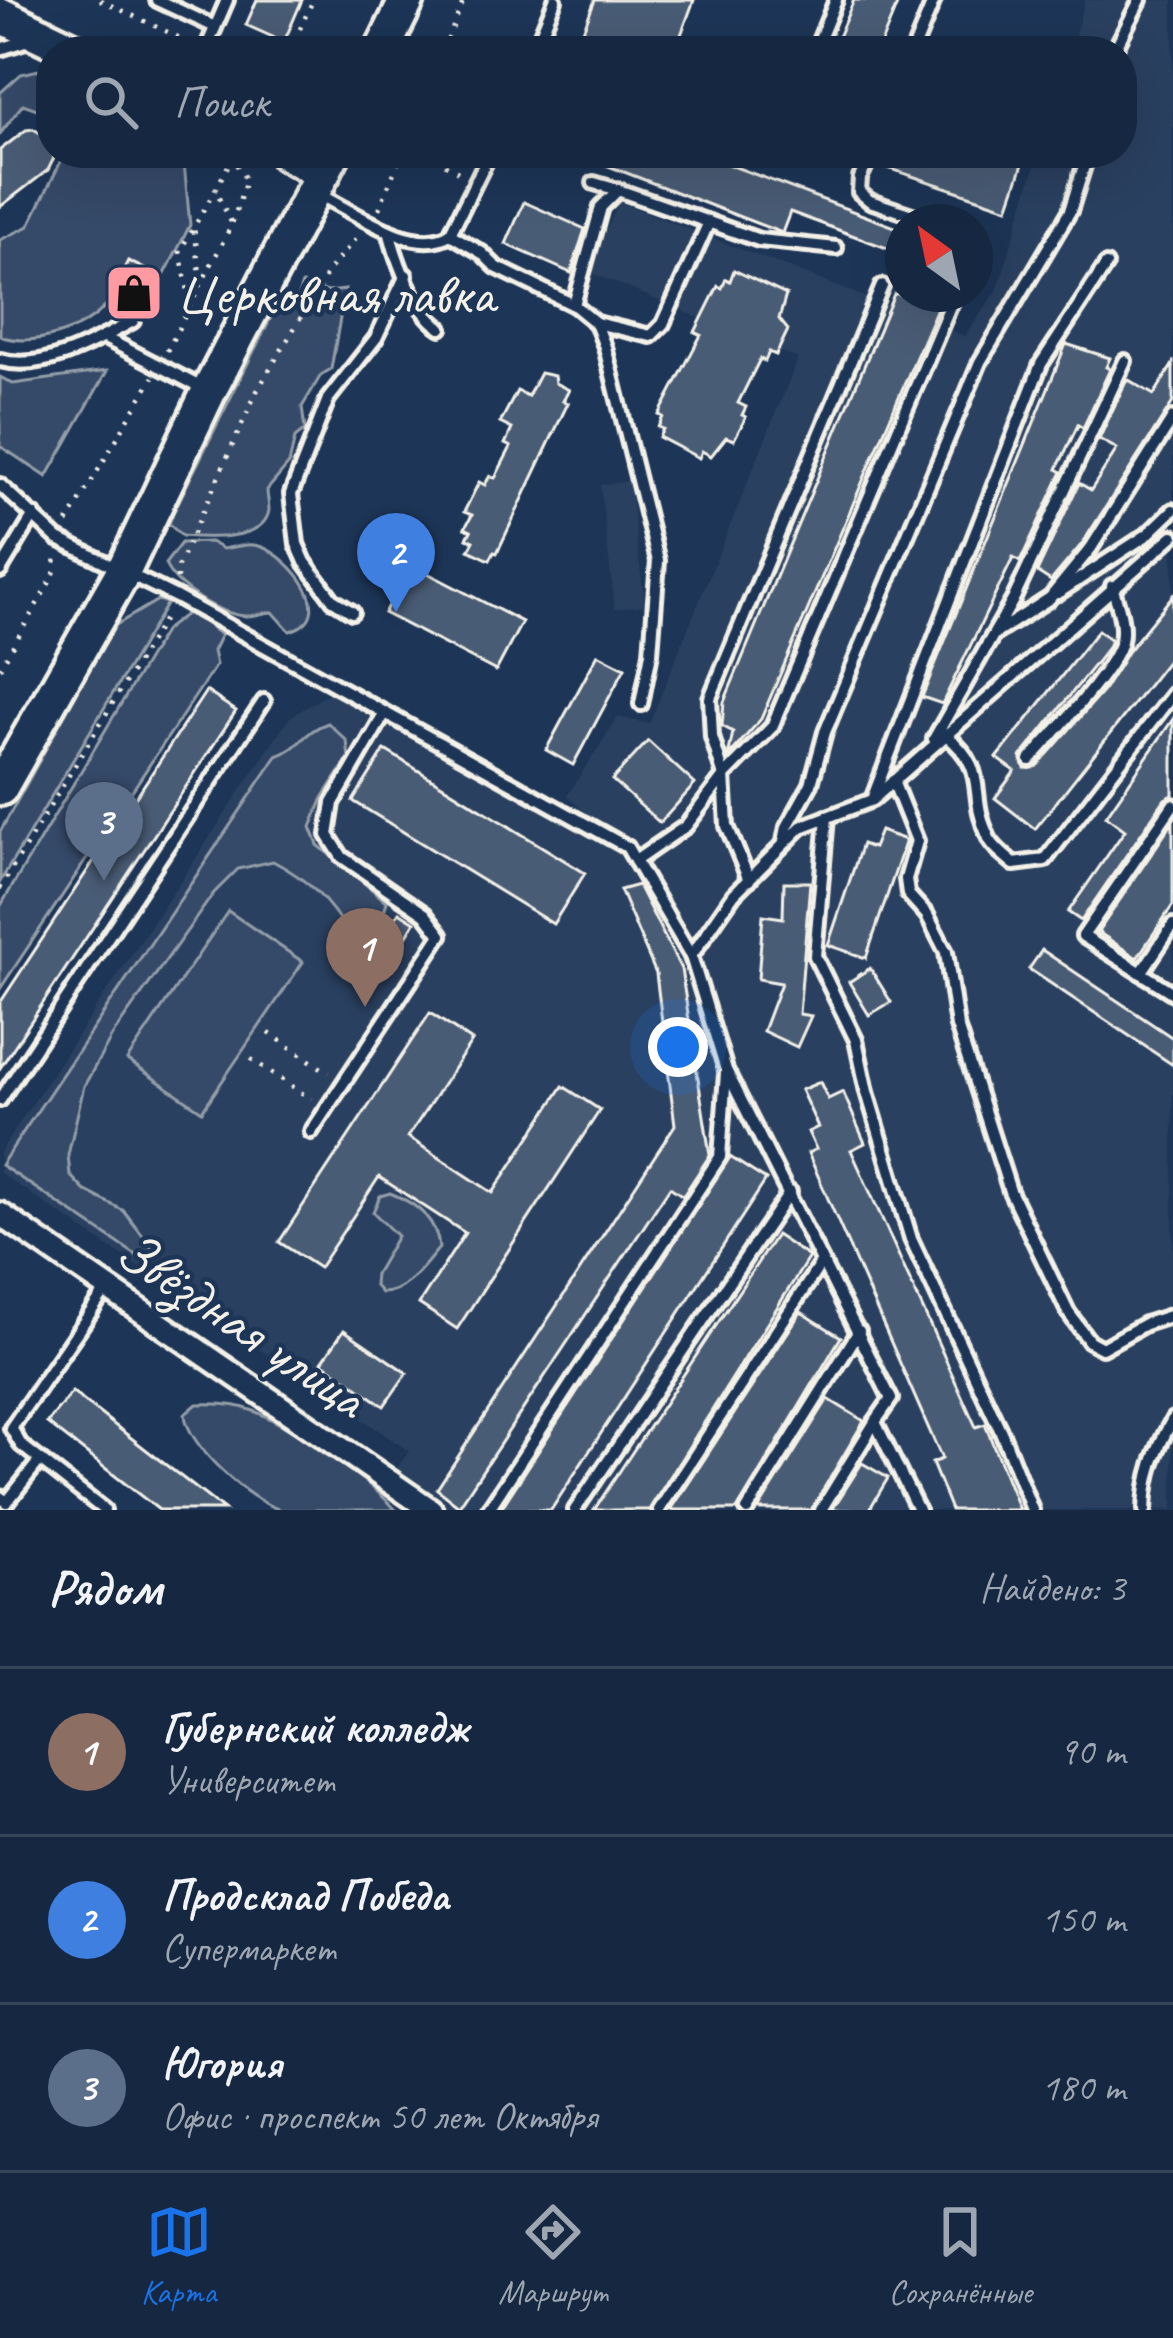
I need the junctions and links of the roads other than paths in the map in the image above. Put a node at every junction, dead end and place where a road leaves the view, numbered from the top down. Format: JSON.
{"nodes":[{"id":1,"x":157,"y":0,"type":"edge"},
{"id":2,"x":226,"y":0,"type":"edge"},
{"id":3,"x":407,"y":0,"type":"edge"},
{"id":4,"x":555,"y":0,"type":"edge"},
{"id":5,"x":836,"y":0,"type":"edge"},
{"id":6,"x":934,"y":0,"type":"edge"},
{"id":7,"x":1140,"y":0,"type":"edge"},
{"id":8,"x":0,"y":15,"type":"edge"},
{"id":9,"x":215,"y":27,"type":"junction"},
{"id":10,"x":44,"y":36,"type":"edge"},
{"id":11,"x":211,"y":36,"type":"edge"},
{"id":12,"x":389,"y":36,"type":"edge"},
{"id":13,"x":540,"y":36,"type":"edge"},
{"id":14,"x":821,"y":36,"type":"edge"},
{"id":15,"x":920,"y":36,"type":"edge"},
{"id":16,"x":1122,"y":36,"type":"edge"},
{"id":17,"x":36,"y":38,"type":"edge"},
{"id":18,"x":0,"y":49,"type":"edge"},
{"id":19,"x":484,"y":168,"type":"edge"},
{"id":20,"x":865,"y":168,"type":"edge"},
{"id":21,"x":1083,"y":168,"type":"edge"},
{"id":22,"x":323,"y":172,"type":"edge"},
{"id":23,"x":594,"y":183,"type":"dead end"},
{"id":24,"x":619,"y":190,"type":"junction"},
{"id":25,"x":885,"y":206,"type":"edge"},
{"id":26,"x":709,"y":222,"type":"junction"},
{"id":27,"x":389,"y":231,"type":"junction"},
{"id":28,"x":450,"y":234,"type":"junction"},
{"id":29,"x":836,"y":248,"type":"dead end"},
{"id":30,"x":1106,"y":265,"type":"dead end"},
{"id":31,"x":406,"y":274,"type":"junction"},
{"id":32,"x":882,"y":286,"type":"dead end"},
{"id":33,"x":574,"y":305,"type":"junction"},
{"id":34,"x":947,"y":312,"type":"edge"},
{"id":35,"x":133,"y":321,"type":"dead end"},
{"id":36,"x":596,"y":323,"type":"junction"},
{"id":37,"x":441,"y":328,"type":"dead end"},
{"id":38,"x":104,"y":338,"type":"junction"},
{"id":39,"x":0,"y":360,"type":"edge"},
{"id":40,"x":1125,"y":361,"type":"dead end"},
{"id":41,"x":209,"y":391,"type":"junction"},
{"id":42,"x":1173,"y":418,"type":"edge"},
{"id":43,"x":0,"y":485,"type":"edge"},
{"id":44,"x":1173,"y":510,"type":"edge"},
{"id":45,"x":34,"y":515,"type":"junction"},
{"id":46,"x":1159,"y":524,"type":"junction"},
{"id":47,"x":1173,"y":536,"type":"edge"},
{"id":48,"x":1149,"y":556,"type":"junction"},
{"id":49,"x":0,"y":571,"type":"edge"},
{"id":50,"x":123,"y":572,"type":"junction"},
{"id":51,"x":1112,"y":586,"type":"junction"},
{"id":52,"x":1050,"y":598,"type":"junction"},
{"id":53,"x":352,"y":612,"type":"dead end"},
{"id":54,"x":993,"y":634,"type":"junction"},
{"id":55,"x":1173,"y":694,"type":"edge"},
{"id":56,"x":264,"y":701,"type":"dead end"},
{"id":57,"x":641,"y":704,"type":"dead end"},
{"id":58,"x":385,"y":713,"type":"junction"},
{"id":59,"x":945,"y":734,"type":"junction"},
{"id":60,"x":930,"y":747,"type":"junction"},
{"id":61,"x":1030,"y":760,"type":"dead end"},
{"id":62,"x":724,"y":776,"type":"junction"},
{"id":63,"x":892,"y":781,"type":"junction"},
{"id":64,"x":0,"y":788,"type":"edge"},
{"id":65,"x":872,"y":800,"type":"junction"},
{"id":66,"x":1173,"y":806,"type":"edge"},
{"id":67,"x":827,"y":817,"type":"junction"},
{"id":68,"x":783,"y":846,"type":"junction"},
{"id":69,"x":635,"y":861,"type":"junction"},
{"id":70,"x":748,"y":880,"type":"junction"},
{"id":71,"x":1173,"y":926,"type":"edge"},
{"id":72,"x":691,"y":956,"type":"junction"},
{"id":73,"x":1141,"y":973,"type":"junction"},
{"id":74,"x":1173,"y":993,"type":"edge"},
{"id":75,"x":726,"y":1070,"type":"junction"},
{"id":76,"x":0,"y":1100,"type":"edge"},
{"id":77,"x":311,"y":1132,"type":"dead end"},
{"id":78,"x":790,"y":1192,"type":"junction"},
{"id":79,"x":0,"y":1214,"type":"edge"},
{"id":80,"x":821,"y":1263,"type":"junction"},
{"id":81,"x":106,"y":1290,"type":"junction"},
{"id":82,"x":1173,"y":1315,"type":"edge"},
{"id":83,"x":859,"y":1331,"type":"junction"},
{"id":84,"x":1173,"y":1419,"type":"edge"},
{"id":85,"x":875,"y":1423,"type":"junction"},
{"id":86,"x":40,"y":1460,"type":"junction"},
{"id":87,"x":0,"y":1497,"type":"edge"},
{"id":88,"x":104,"y":1510,"type":"edge"},
{"id":89,"x":431,"y":1510,"type":"edge"},
{"id":90,"x":488,"y":1510,"type":"edge"},
{"id":91,"x":575,"y":1510,"type":"edge"},
{"id":92,"x":659,"y":1510,"type":"edge"},
{"id":93,"x":747,"y":1510,"type":"edge"},
{"id":94,"x":821,"y":1510,"type":"edge"},
{"id":95,"x":918,"y":1510,"type":"edge"},
{"id":96,"x":1033,"y":1510,"type":"edge"},
{"id":97,"x":1145,"y":1510,"type":"edge"}],
"edges":[{"from":1,"to":9,"type":"lane"},
{"from":2,"to":9,"type":"lane"},
{"from":3,"to":12,"type":"main road"},
{"from":4,"to":13,"type":"lane"},
{"from":5,"to":14,"type":"lane"},
{"from":6,"to":15,"type":"lane"},
{"from":7,"to":16,"type":"lane"},
{"from":8,"to":10,"type":"main road"},
{"from":9,"to":11,"type":"lane"},
{"from":17,"to":18,"type":"lane"},
{"from":19,"to":28,"type":"lane"},
{"from":20,"to":25,"type":"lane"},
{"from":21,"to":68,"type":"lane"},
{"from":22,"to":27,"type":"lane"},
{"from":22,"to":41,"type":"main road"},
{"from":23,"to":24,"type":"lane"},
{"from":24,"to":26,"type":"lane"},
{"from":24,"to":33,"type":"lane"},
{"from":26,"to":29,"type":"lane"},
{"from":26,"to":36,"type":"lane"},
{"from":27,"to":28,"type":"lane"},
{"from":27,"to":31,"type":"lane"},
{"from":28,"to":33,"type":"lane"},
{"from":30,"to":65,"type":"lane"},
{"from":31,"to":37,"type":"lane"},
{"from":31,"to":53,"type":"lane"},
{"from":32,"to":62,"type":"lane"},
{"from":33,"to":36,"type":"lane"},
{"from":34,"to":62,"type":"lane"},
{"from":35,"to":38,"type":"lane"},
{"from":36,"to":57,"type":"lane"},
{"from":38,"to":39,"type":"lane"},
{"from":38,"to":41,"type":"lane"},
{"from":40,"to":54,"type":"lane"},
{"from":41,"to":50,"type":"main road"},
{"from":42,"to":52,"type":"lane"},
{"from":43,"to":45,"type":"lane"},
{"from":44,"to":46,"type":"lane"},
{"from":45,"to":49,"type":"lane"},
{"from":45,"to":50,"type":"lane"},
{"from":46,"to":48,"type":"lane"},
{"from":46,"to":52,"type":"lane"},
{"from":47,"to":48,"type":"lane"},
{"from":48,"to":51,"type":"lane"},
{"from":50,"to":58,"type":"lane"},
{"from":50,"to":64,"type":"main road"},
{"from":51,"to":59,"type":"lane"},
{"from":51,"to":61,"type":"lane"},
{"from":52,"to":54,"type":"lane"},
{"from":54,"to":60,"type":"lane"},
{"from":55,"to":59,"type":"lane"},
{"from":56,"to":76,"type":"lane"},
{"from":58,"to":69,"type":"lane"},
{"from":58,"to":77,"type":"lane"},
{"from":59,"to":60,"type":"lane"},
{"from":60,"to":63,"type":"lane"},
{"from":62,"to":69,"type":"lane"},
{"from":62,"to":70,"type":"lane"},
{"from":63,"to":65,"type":"lane"},
{"from":63,"to":82,"type":"lane"},
{"from":65,"to":67,"type":"lane"},
{"from":66,"to":73,"type":"lane"},
{"from":67,"to":68,"type":"lane"},
{"from":67,"to":96,"type":"lane"},
{"from":68,"to":70,"type":"lane"},
{"from":69,"to":72,"type":"lane"},
{"from":70,"to":72,"type":"lane"},
{"from":71,"to":73,"type":"lane"},
{"from":72,"to":75,"type":"lane"},
{"from":73,"to":74,"type":"lane"},
{"from":75,"to":78,"type":"lane"},
{"from":75,"to":90,"type":"lane"},
{"from":78,"to":80,"type":"lane"},
{"from":78,"to":91,"type":"lane"},
{"from":79,"to":81,"type":"street","name":"Звёздная улица"},
{"from":80,"to":83,"type":"lane"},
{"from":80,"to":92,"type":"lane"},
{"from":81,"to":86,"type":"lane"},
{"from":81,"to":89,"type":"street","name":"Звёздная улица"},
{"from":83,"to":85,"type":"lane"},
{"from":83,"to":93,"type":"lane"},
{"from":84,"to":97,"type":"lane"},
{"from":85,"to":94,"type":"lane"},
{"from":85,"to":95,"type":"lane"},
{"from":86,"to":87,"type":"lane"},
{"from":86,"to":88,"type":"lane"}]}
